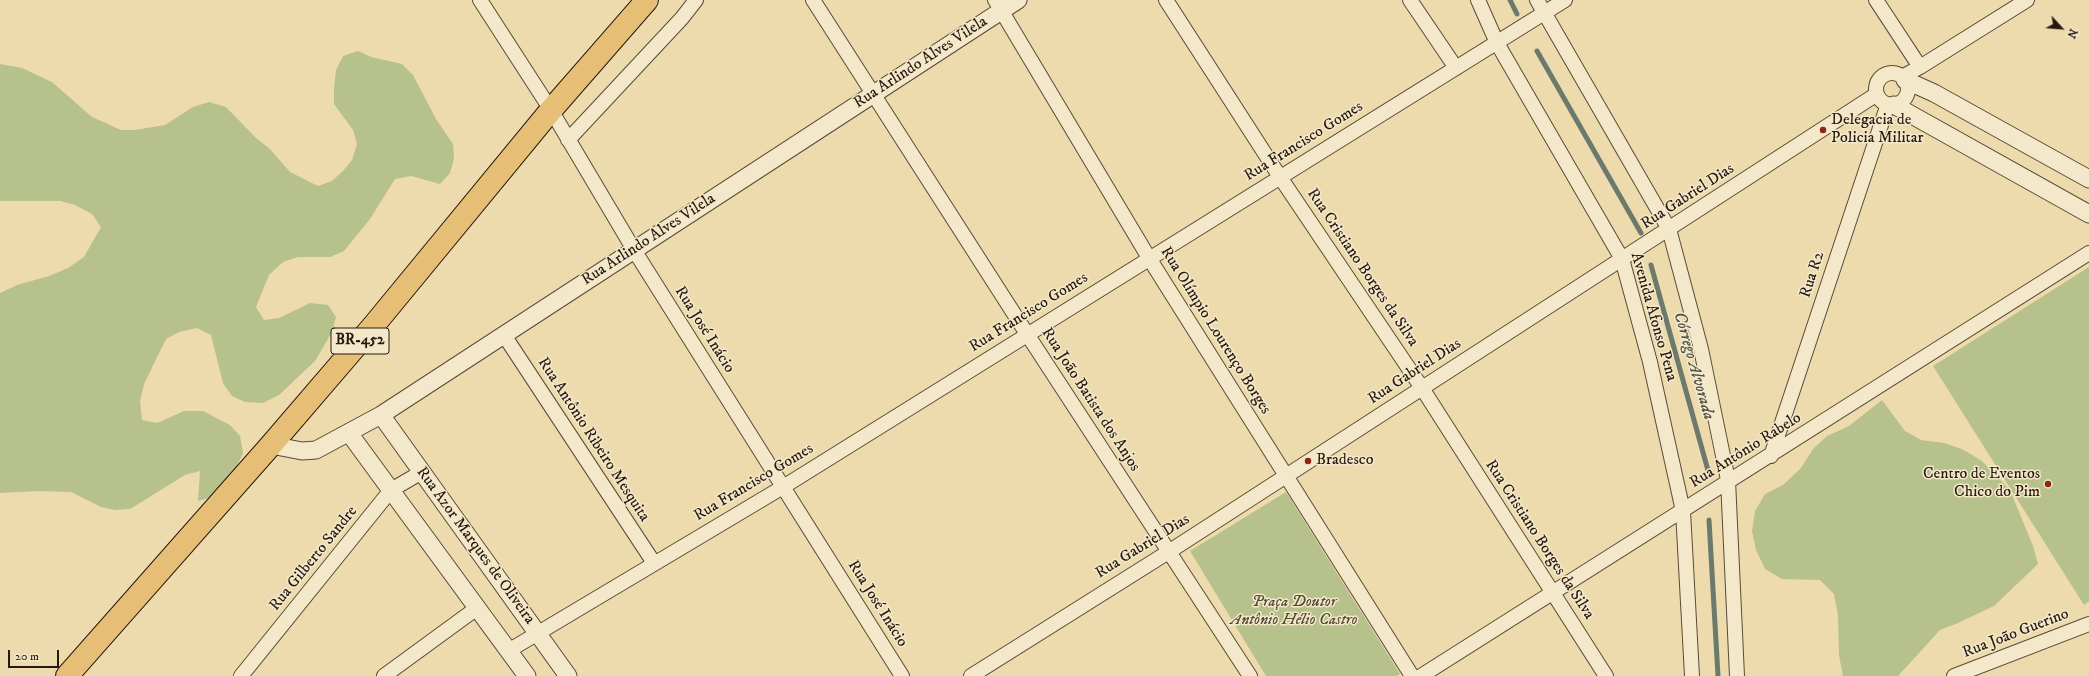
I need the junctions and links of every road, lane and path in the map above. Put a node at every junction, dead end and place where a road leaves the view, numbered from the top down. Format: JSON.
{"nodes":[{"id":1,"x":480,"y":0,"type":"edge"},
{"id":2,"x":647,"y":0,"type":"edge"},
{"id":3,"x":696,"y":0,"type":"edge"},
{"id":4,"x":813,"y":0,"type":"edge"},
{"id":5,"x":1018,"y":0,"type":"edge"},
{"id":6,"x":1166,"y":0,"type":"edge"},
{"id":7,"x":1410,"y":0,"type":"edge"},
{"id":8,"x":1478,"y":0,"type":"edge"},
{"id":9,"x":1565,"y":0,"type":"edge"},
{"id":10,"x":1876,"y":0,"type":"edge"},
{"id":11,"x":2027,"y":0,"type":"edge"},
{"id":12,"x":998,"y":5,"type":"edge"},
{"id":13,"x":1540,"y":6,"type":"edge"},
{"id":14,"x":1496,"y":43,"type":"junction"},
{"id":15,"x":1920,"y":67,"type":"junction"},
{"id":16,"x":1456,"y":68,"type":"junction"},
{"id":17,"x":1904,"y":78,"type":"junction"},
{"id":18,"x":874,"y":94,"type":"junction"},
{"id":19,"x":1877,"y":94,"type":"junction"},
{"id":20,"x":1891,"y":104,"type":"junction"},
{"id":21,"x":551,"y":110,"type":"junction"},
{"id":22,"x":568,"y":140,"type":"junction"},
{"id":23,"x":1280,"y":176,"type":"junction"},
{"id":24,"x":2089,"y":179,"type":"edge"},
{"id":25,"x":2089,"y":214,"type":"edge"},
{"id":26,"x":1669,"y":229,"type":"junction"},
{"id":27,"x":634,"y":250,"type":"junction"},
{"id":28,"x":2089,"y":253,"type":"edge"},
{"id":29,"x":1149,"y":258,"type":"junction"},
{"id":30,"x":1622,"y":259,"type":"junction"},
{"id":31,"x":1027,"y":334,"type":"junction"},
{"id":32,"x":504,"y":335,"type":"junction"},
{"id":33,"x":1422,"y":388,"type":"junction"},
{"id":34,"x":381,"y":415,"type":"junction"},
{"id":35,"x":350,"y":433,"type":"junction"},
{"id":36,"x":271,"y":445,"type":"junction"},
{"id":37,"x":1771,"y":456,"type":"junction"},
{"id":38,"x":422,"y":472,"type":"junction"},
{"id":39,"x":1286,"y":475,"type":"junction"},
{"id":40,"x":1728,"y":480,"type":"junction"},
{"id":41,"x":783,"y":487,"type":"junction"},
{"id":42,"x":391,"y":490,"type":"junction"},
{"id":43,"x":1682,"y":511,"type":"junction"},
{"id":44,"x":1170,"y":550,"type":"junction"},
{"id":45,"x":654,"y":563,"type":"junction"},
{"id":46,"x":1552,"y":593,"type":"junction"},
{"id":47,"x":477,"y":608,"type":"junction"},
{"id":48,"x":2089,"y":624,"type":"edge"},
{"id":49,"x":537,"y":632,"type":"junction"},
{"id":50,"x":508,"y":651,"type":"junction"},
{"id":51,"x":1961,"y":675,"type":"edge"},
{"id":52,"x":67,"y":676,"type":"edge"},
{"id":53,"x":241,"y":676,"type":"edge"},
{"id":54,"x":384,"y":676,"type":"edge"},
{"id":55,"x":527,"y":676,"type":"edge"},
{"id":56,"x":568,"y":676,"type":"edge"},
{"id":57,"x":902,"y":676,"type":"edge"},
{"id":58,"x":971,"y":676,"type":"edge"},
{"id":59,"x":1250,"y":676,"type":"edge"},
{"id":60,"x":1412,"y":676,"type":"edge"},
{"id":61,"x":1421,"y":676,"type":"edge"},
{"id":62,"x":1606,"y":676,"type":"edge"},
{"id":63,"x":1692,"y":676,"type":"edge"},
{"id":64,"x":1737,"y":676,"type":"edge"}],
"edges":[{"from":1,"to":21,"type":"street","name":"Rua José Inácio"},
{"from":2,"to":21,"type":"highway","number":"BR-452"},
{"from":3,"to":22,"type":"street"},
{"from":4,"to":18,"type":"street","name":"Rua João Batista dos Anjos"},
{"from":5,"to":12,"type":"street","name":"Rua Arlindo Alves Vilela"},
{"from":6,"to":23,"type":"street","name":"Rua Cristiano Borges da Silva"},
{"from":7,"to":16,"type":"street"},
{"from":8,"to":14,"type":"street","name":"Avenida Afonso Pena"},
{"from":9,"to":13,"type":"street","name":"Rua Francisco Gomes"},
{"from":10,"to":15,"type":"street"},
{"from":11,"to":15,"type":"street"},
{"from":12,"to":18,"type":"street","name":"Rua Arlindo Alves Vilela"},
{"from":12,"to":29,"type":"street","name":"Rua Olímpio Lourenço Borges"},
{"from":13,"to":14,"type":"street","name":"Rua Francisco Gomes"},
{"from":13,"to":26,"type":"street"},
{"from":14,"to":16,"type":"street","name":"Rua Francisco Gomes"},
{"from":14,"to":30,"type":"street","name":"Avenida Afonso Pena"},
{"from":15,"to":17,"type":"street"},
{"from":16,"to":23,"type":"street","name":"Rua Francisco Gomes"},
{"from":17,"to":19,"type":"street"},
{"from":17,"to":20,"type":"street"},
{"from":17,"to":24,"type":"street"},
{"from":18,"to":27,"type":"street","name":"Rua Arlindo Alves Vilela"},
{"from":18,"to":31,"type":"street","name":"Rua João Batista dos Anjos"},
{"from":19,"to":20,"type":"street"},
{"from":19,"to":26,"type":"street","name":"Rua Gabriel Dias"},
{"from":20,"to":25,"type":"street"},
{"from":20,"to":37,"type":"street","name":"Rua R2"},
{"from":21,"to":22,"type":"street","name":"Rua José Inácio"},
{"from":21,"to":36,"type":"highway","number":"BR-452"},
{"from":22,"to":27,"type":"street","name":"Rua José Inácio"},
{"from":23,"to":29,"type":"street","name":"Rua Francisco Gomes"},
{"from":23,"to":33,"type":"street","name":"Rua Cristiano Borges da Silva"},
{"from":26,"to":30,"type":"street","name":"Rua Gabriel Dias"},
{"from":26,"to":40,"type":"street"},
{"from":27,"to":32,"type":"street","name":"Rua Arlindo Alves Vilela"},
{"from":27,"to":41,"type":"street","name":"Rua José Inácio"},
{"from":28,"to":37,"type":"street","name":"Rua Antônio Rabelo"},
{"from":29,"to":31,"type":"street","name":"Rua Francisco Gomes"},
{"from":29,"to":39,"type":"street","name":"Rua Olímpio Lourenço Borges"},
{"from":30,"to":33,"type":"street","name":"Rua Gabriel Dias"},
{"from":30,"to":43,"type":"street","name":"Avenida Afonso Pena"},
{"from":31,"to":41,"type":"street","name":"Rua Francisco Gomes"},
{"from":31,"to":44,"type":"street","name":"Rua João Batista dos Anjos"},
{"from":32,"to":34,"type":"street","name":"Rua Arlindo Alves Vilela"},
{"from":32,"to":45,"type":"street","name":"Rua Antônio Ribeiro Mesquita"},
{"from":33,"to":39,"type":"street","name":"Rua Gabriel Dias"},
{"from":33,"to":46,"type":"street","name":"Rua Cristiano Borges da Silva"},
{"from":34,"to":35,"type":"street","name":"Rua Arlindo Alves Vilela"},
{"from":34,"to":38,"type":"street","name":"Rua Azor Marques de Oliveira"},
{"from":35,"to":36,"type":"street","name":"Rua Arlindo Alves Vilela"},
{"from":35,"to":42,"type":"street"},
{"from":36,"to":52,"type":"highway","number":"BR-452"},
{"from":37,"to":40,"type":"street","name":"Rua Antônio Rabelo"},
{"from":38,"to":42,"type":"street","name":"Rua Gilberto Sandre"},
{"from":38,"to":49,"type":"street","name":"Rua Azor Marques de Oliveira"},
{"from":39,"to":44,"type":"street","name":"Rua Gabriel Dias"},
{"from":39,"to":60,"type":"street","name":"Rua Olímpio Lourenço Borges"},
{"from":40,"to":43,"type":"street","name":"Rua Antônio Rabelo"},
{"from":40,"to":64,"type":"street"},
{"from":41,"to":45,"type":"street","name":"Rua Francisco Gomes"},
{"from":41,"to":57,"type":"street","name":"Rua José Inácio"},
{"from":42,"to":47,"type":"street"},
{"from":42,"to":53,"type":"street","name":"Rua Gilberto Sandre"},
{"from":43,"to":46,"type":"street","name":"Rua Antônio Rabelo"},
{"from":43,"to":63,"type":"street","name":"Avenida Afonso Pena"},
{"from":44,"to":58,"type":"street","name":"Rua Gabriel Dias"},
{"from":44,"to":59,"type":"street","name":"Rua João Batista dos Anjos"},
{"from":45,"to":49,"type":"street","name":"Rua Francisco Gomes"},
{"from":46,"to":61,"type":"street","name":"Rua Antônio Rabelo"},
{"from":46,"to":62,"type":"street","name":"Rua Cristiano Borges da Silva"},
{"from":47,"to":50,"type":"street"},
{"from":47,"to":54,"type":"street"},
{"from":48,"to":51,"type":"street","name":"Rua João Guerino"},
{"from":49,"to":50,"type":"street","name":"Rua Francisco Gomes"},
{"from":49,"to":56,"type":"street","name":"Rua Azor Marques de Oliveira"},
{"from":50,"to":55,"type":"street"}]}
